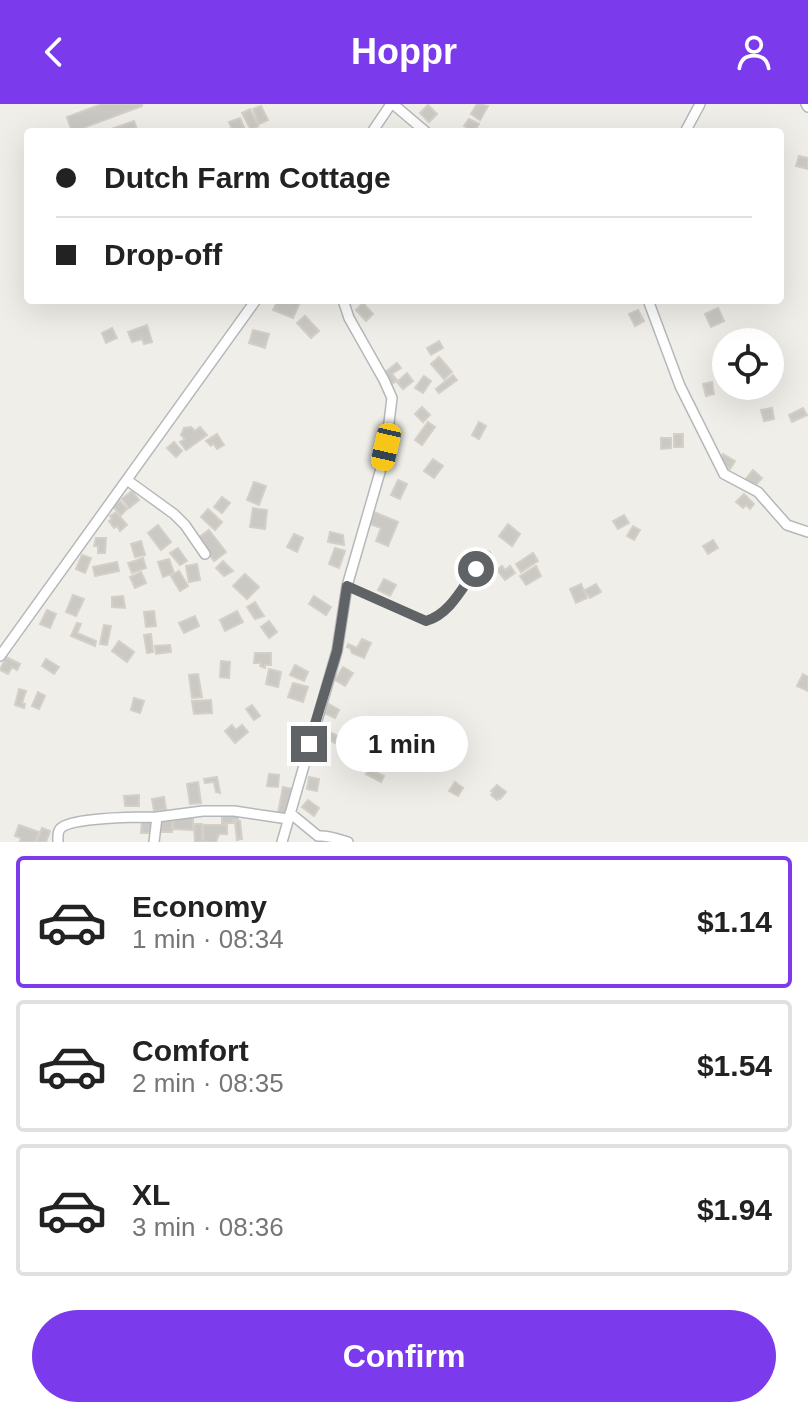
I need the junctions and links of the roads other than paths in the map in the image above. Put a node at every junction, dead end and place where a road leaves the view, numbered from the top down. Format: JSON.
{"nodes":[{"id":1,"x":392,"y":104,"type":"edge"},
{"id":2,"x":700,"y":104,"type":"edge"},
{"id":3,"x":375,"y":128,"type":"edge"},
{"id":4,"x":421,"y":128,"type":"edge"},
{"id":5,"x":687,"y":128,"type":"edge"},
{"id":6,"x":253,"y":304,"type":"edge"},
{"id":7,"x":344,"y":304,"type":"edge"},
{"id":8,"x":649,"y":304,"type":"edge"},
{"id":9,"x":127,"y":480,"type":"junction"},
{"id":10,"x":808,"y":532,"type":"edge"},
{"id":11,"x":205,"y":554,"type":"dead end"},
{"id":12,"x":488,"y":554,"type":"dead end"},
{"id":13,"x":347,"y":586,"type":"junction"},
{"id":14,"x":0,"y":656,"type":"edge"},
{"id":15,"x":289,"y":816,"type":"junction"},
{"id":16,"x":157,"y":817,"type":"junction"},
{"id":17,"x":58,"y":842,"type":"edge"},
{"id":18,"x":154,"y":842,"type":"edge"},
{"id":19,"x":282,"y":842,"type":"edge"},
{"id":20,"x":348,"y":842,"type":"edge"}],
"edges":[{"from":1,"to":3,"type":"street"},
{"from":1,"to":4,"type":"street"},
{"from":2,"to":5,"type":"street"},
{"from":6,"to":9,"type":"street"},
{"from":7,"to":13,"type":"street"},
{"from":8,"to":10,"type":"street"},
{"from":9,"to":11,"type":"street"},
{"from":9,"to":14,"type":"street"},
{"from":12,"to":13,"type":"lane"},
{"from":13,"to":15,"type":"street"},
{"from":15,"to":16,"type":"street"},
{"from":15,"to":19,"type":"street"},
{"from":15,"to":20,"type":"street"},
{"from":16,"to":17,"type":"street"},
{"from":16,"to":18,"type":"street"}]}
